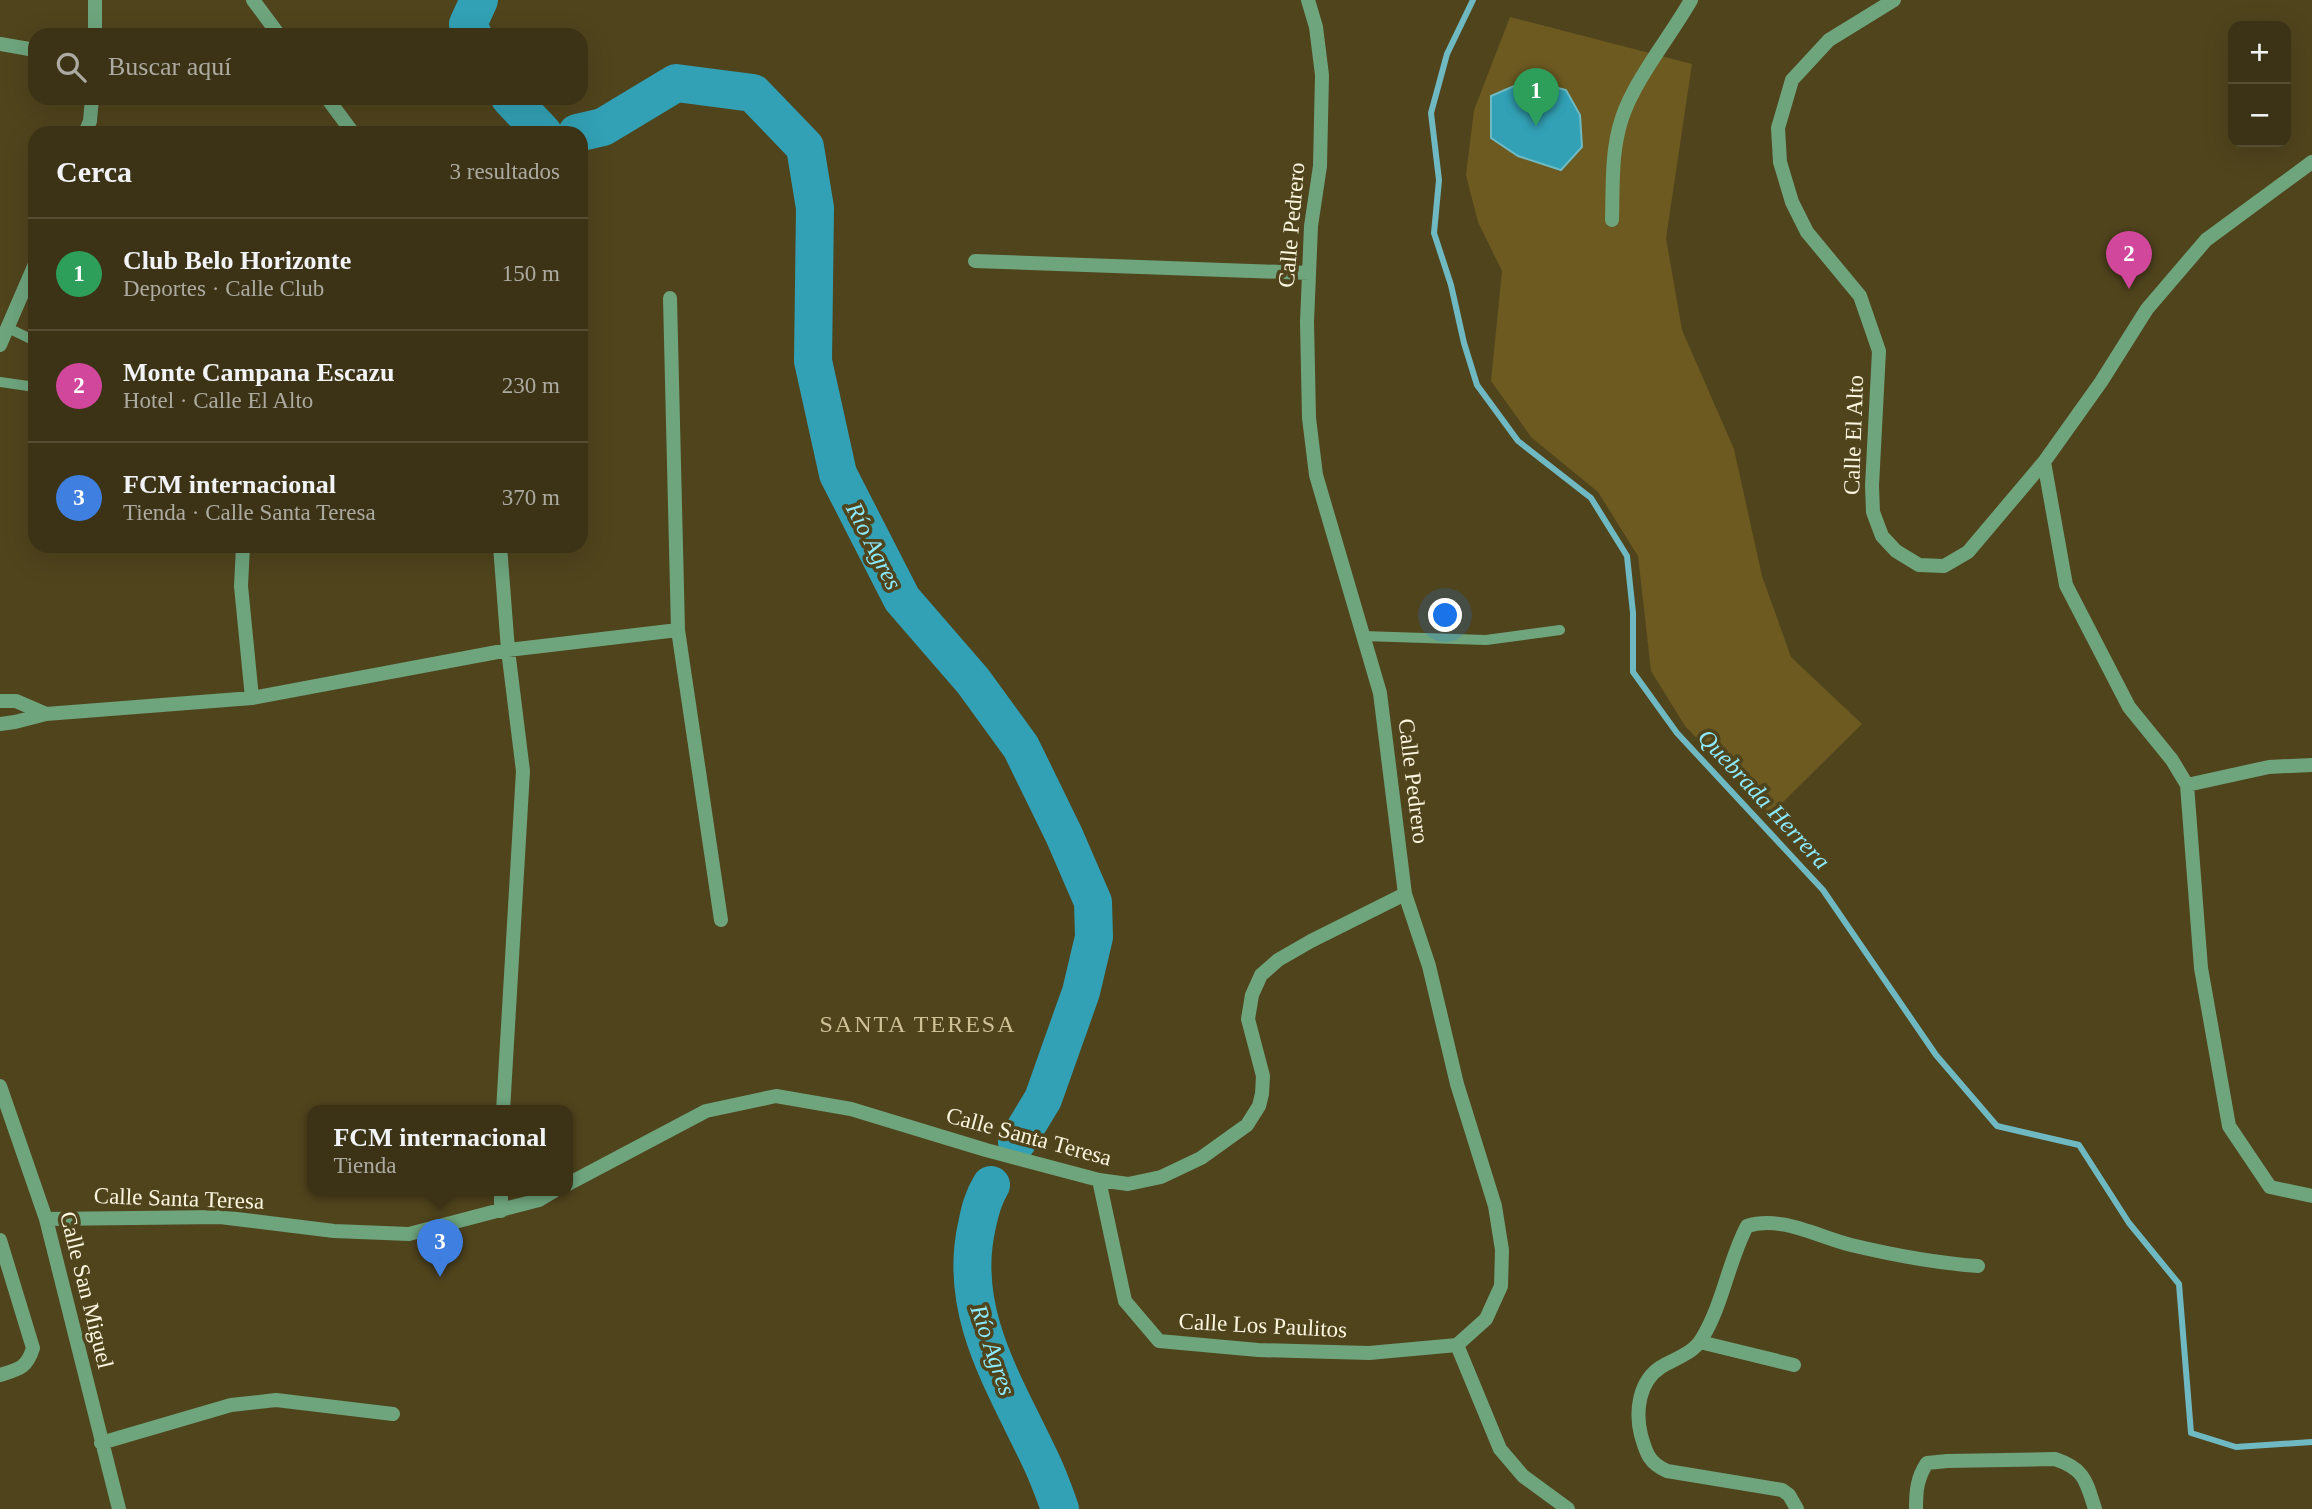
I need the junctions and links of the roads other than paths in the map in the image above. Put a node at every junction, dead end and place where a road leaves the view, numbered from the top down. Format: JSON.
{"nodes":[{"id":1,"x":95,"y":0,"type":"edge"},
{"id":2,"x":253,"y":0,"type":"edge"},
{"id":3,"x":1308,"y":0,"type":"edge"},
{"id":4,"x":1691,"y":0,"type":"edge"},
{"id":5,"x":1894,"y":0,"type":"edge"},
{"id":6,"x":95,"y":28,"type":"edge"},
{"id":7,"x":274,"y":28,"type":"edge"},
{"id":8,"x":0,"y":44,"type":"edge"},
{"id":9,"x":28,"y":49,"type":"edge"},
{"id":10,"x":91,"y":105,"type":"edge"},
{"id":11,"x":332,"y":105,"type":"edge"},
{"id":12,"x":88,"y":126,"type":"edge"},
{"id":13,"x":348,"y":126,"type":"edge"},
{"id":14,"x":2312,"y":162,"type":"edge"},
{"id":15,"x":1612,"y":220,"type":"dead end"},
{"id":16,"x":975,"y":261,"type":"dead end"},
{"id":17,"x":1309,"y":273,"type":"junction"},
{"id":18,"x":28,"y":281,"type":"edge"},
{"id":19,"x":670,"y":298,"type":"dead end"},
{"id":20,"x":8,"y":328,"type":"junction"},
{"id":21,"x":28,"y":338,"type":"edge"},
{"id":22,"x":0,"y":345,"type":"edge"},
{"id":23,"x":0,"y":382,"type":"edge"},
{"id":24,"x":28,"y":386,"type":"edge"},
{"id":25,"x":2044,"y":462,"type":"junction"},
{"id":26,"x":243,"y":553,"type":"edge"},
{"id":27,"x":501,"y":553,"type":"edge"},
{"id":28,"x":678,"y":630,"type":"junction"},
{"id":29,"x":1560,"y":630,"type":"dead end"},
{"id":30,"x":1363,"y":636,"type":"junction"},
{"id":31,"x":508,"y":650,"type":"junction"},
{"id":32,"x":252,"y":698,"type":"junction"},
{"id":33,"x":0,"y":701,"type":"edge"},
{"id":34,"x":46,"y":714,"type":"junction"},
{"id":35,"x":0,"y":724,"type":"edge"},
{"id":36,"x":2312,"y":765,"type":"edge"},
{"id":37,"x":2187,"y":785,"type":"junction"},
{"id":38,"x":1405,"y":894,"type":"junction"},
{"id":39,"x":721,"y":920,"type":"dead end"},
{"id":40,"x":0,"y":1086,"type":"edge"},
{"id":41,"x":503,"y":1105,"type":"edge"},
{"id":42,"x":1100,"y":1180,"type":"junction"},
{"id":43,"x":573,"y":1181,"type":"edge"},
{"id":44,"x":501,"y":1196,"type":"edge"},
{"id":45,"x":546,"y":1196,"type":"edge"},
{"id":46,"x":2312,"y":1196,"type":"edge"},
{"id":47,"x":501,"y":1210,"type":"junction"},
{"id":48,"x":46,"y":1219,"type":"junction"},
{"id":49,"x":0,"y":1240,"type":"edge"},
{"id":50,"x":1978,"y":1266,"type":"dead end"},
{"id":51,"x":1700,"y":1342,"type":"junction"},
{"id":52,"x":1457,"y":1345,"type":"junction"},
{"id":53,"x":1794,"y":1365,"type":"dead end"},
{"id":54,"x":0,"y":1375,"type":"edge"},
{"id":55,"x":393,"y":1414,"type":"dead end"},
{"id":56,"x":101,"y":1443,"type":"junction"},
{"id":57,"x":119,"y":1509,"type":"edge"},
{"id":58,"x":1568,"y":1509,"type":"edge"},
{"id":59,"x":1797,"y":1509,"type":"edge"},
{"id":60,"x":1916,"y":1509,"type":"edge"},
{"id":61,"x":2095,"y":1509,"type":"edge"}],
"edges":[{"from":1,"to":6,"type":"street"},
{"from":2,"to":7,"type":"street"},
{"from":3,"to":17,"type":"street","name":"Calle Pedrero"},
{"from":4,"to":15,"type":"street"},
{"from":5,"to":25,"type":"street","name":"Calle El Alto"},
{"from":8,"to":9,"type":"street"},
{"from":10,"to":12,"type":"street"},
{"from":11,"to":13,"type":"street"},
{"from":14,"to":25,"type":"street","name":"Calle El Alto"},
{"from":16,"to":17,"type":"street"},
{"from":17,"to":30,"type":"street","name":"Calle Pedrero"},
{"from":18,"to":20,"type":"street"},
{"from":19,"to":28,"type":"street"},
{"from":20,"to":21,"type":"lane"},
{"from":20,"to":22,"type":"street"},
{"from":23,"to":24,"type":"lane"},
{"from":25,"to":37,"type":"street"},
{"from":26,"to":32,"type":"street"},
{"from":27,"to":31,"type":"street"},
{"from":28,"to":31,"type":"street"},
{"from":28,"to":39,"type":"street"},
{"from":29,"to":30,"type":"lane"},
{"from":30,"to":38,"type":"street","name":"Calle Pedrero"},
{"from":31,"to":32,"type":"street"},
{"from":31,"to":41,"type":"street"},
{"from":32,"to":34,"type":"street"},
{"from":33,"to":34,"type":"street"},
{"from":34,"to":35,"type":"street"},
{"from":36,"to":37,"type":"street"},
{"from":37,"to":46,"type":"street"},
{"from":38,"to":42,"type":"street","name":"Calle Santa Teresa"},
{"from":38,"to":52,"type":"street","name":"Calle Pedrero"},
{"from":40,"to":48,"type":"street","name":"Calle San Miguel"},
{"from":42,"to":43,"type":"street","name":"Calle Santa Teresa"},
{"from":42,"to":52,"type":"street","name":"Calle Los Paulitos"},
{"from":44,"to":47,"type":"street"},
{"from":45,"to":47,"type":"street","name":"Calle Santa Teresa"},
{"from":47,"to":48,"type":"street","name":"Calle Santa Teresa"},
{"from":48,"to":56,"type":"street","name":"Calle San Miguel"},
{"from":49,"to":54,"type":"street"},
{"from":50,"to":51,"type":"street"},
{"from":51,"to":53,"type":"street"},
{"from":51,"to":59,"type":"street"},
{"from":52,"to":58,"type":"street"},
{"from":55,"to":56,"type":"street"},
{"from":56,"to":57,"type":"street","name":"Calle San Miguel"},
{"from":60,"to":61,"type":"street"}]}
